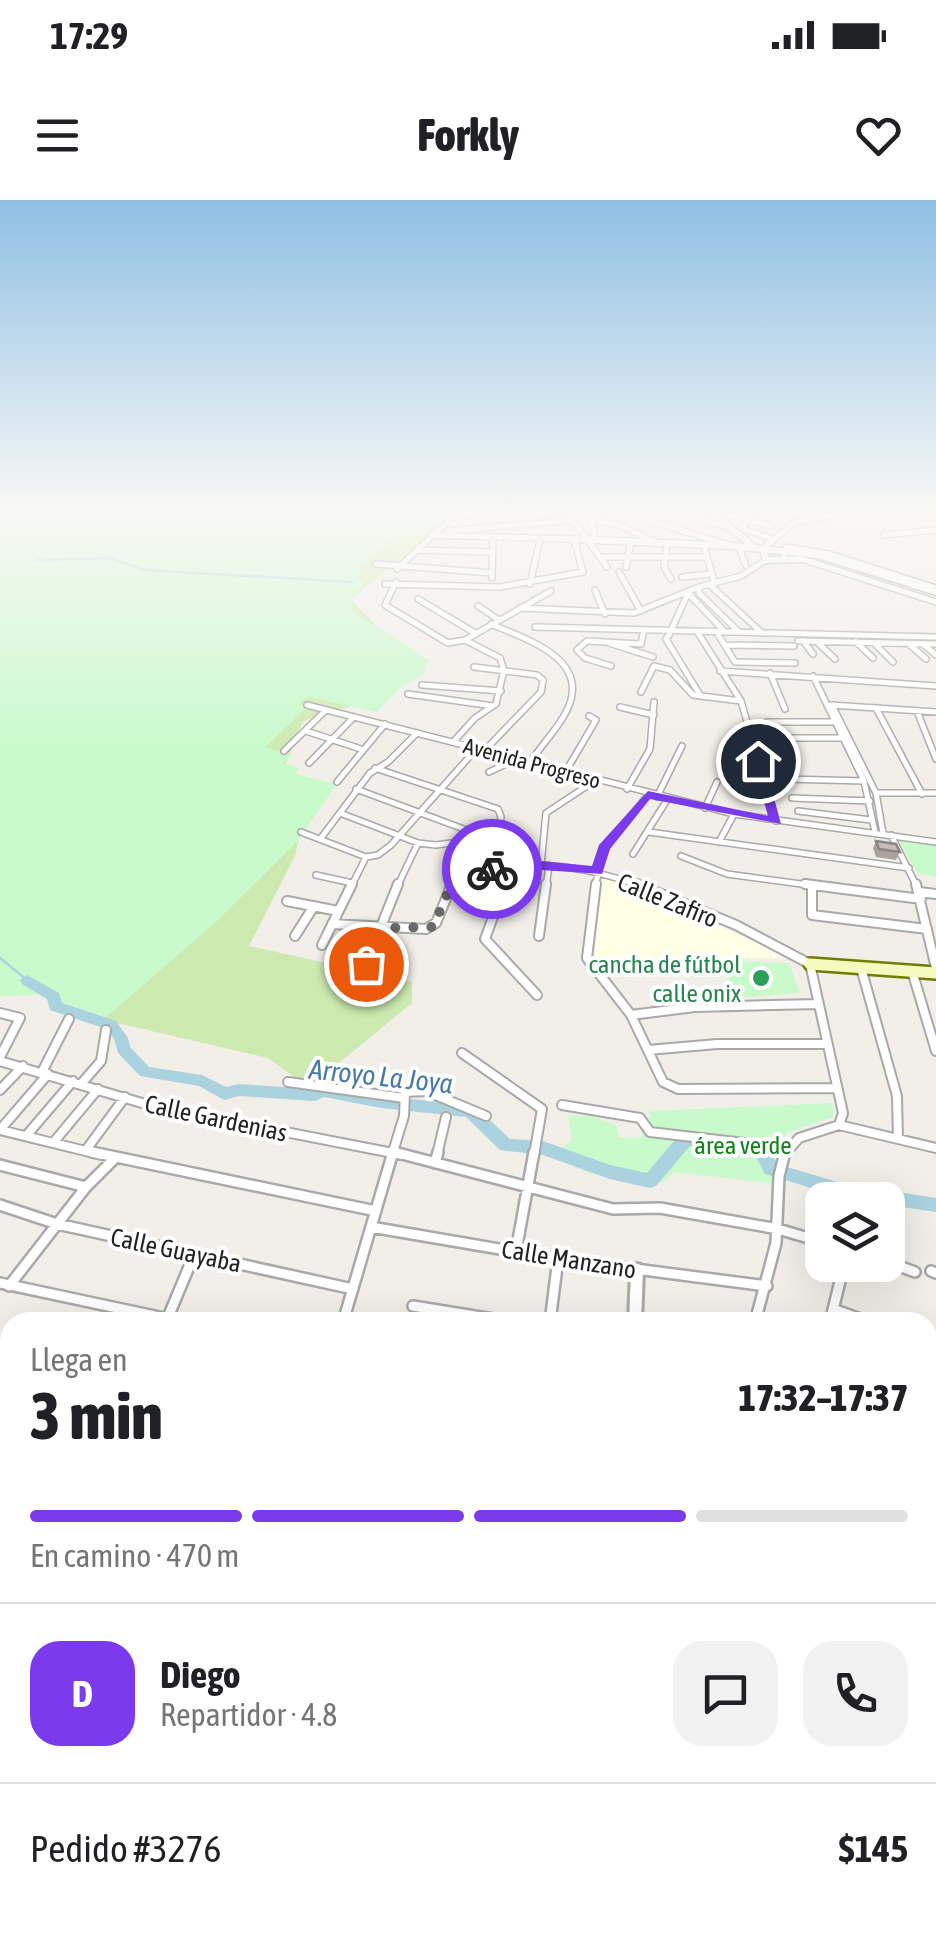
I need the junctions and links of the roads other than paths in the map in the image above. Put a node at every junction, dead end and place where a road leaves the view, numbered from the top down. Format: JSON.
{"nodes":[{"id":1,"x":391,"y":591,"type":"edge"},
{"id":2,"x":427,"y":591,"type":"edge"},
{"id":3,"x":451,"y":591,"type":"edge"},
{"id":4,"x":550,"y":591,"type":"edge"},
{"id":5,"x":595,"y":591,"type":"edge"},
{"id":6,"x":629,"y":591,"type":"edge"},
{"id":7,"x":692,"y":591,"type":"edge"},
{"id":8,"x":699,"y":591,"type":"edge"},
{"id":9,"x":719,"y":591,"type":"edge"},
{"id":10,"x":688,"y":593,"type":"junction"},
{"id":11,"x":429,"y":597,"type":"dead end"},
{"id":12,"x":455,"y":598,"type":"dead end"},
{"id":13,"x":418,"y":599,"type":"dead end"},
{"id":14,"x":478,"y":606,"type":"dead end"},
{"id":15,"x":520,"y":608,"type":"junction"},
{"id":16,"x":641,"y":611,"type":"junction"},
{"id":17,"x":606,"y":614,"type":"junction"},
{"id":18,"x":499,"y":620,"type":"junction"},
{"id":19,"x":491,"y":624,"type":"junction"},
{"id":20,"x":535,"y":626,"type":"dead end"},
{"id":21,"x":725,"y":632,"type":"junction"},
{"id":22,"x":739,"y":632,"type":"junction"},
{"id":23,"x":476,"y":633,"type":"junction"},
{"id":24,"x":698,"y":633,"type":"junction"},
{"id":25,"x":717,"y":633,"type":"junction"},
{"id":26,"x":762,"y":633,"type":"junction"},
{"id":27,"x":643,"y":634,"type":"junction"},
{"id":28,"x":669,"y":635,"type":"junction"},
{"id":29,"x":465,"y":640,"type":"junction"},
{"id":30,"x":936,"y":641,"type":"edge"},
{"id":31,"x":817,"y":642,"type":"junction"},
{"id":32,"x":856,"y":642,"type":"junction"},
{"id":33,"x":798,"y":643,"type":"junction"},
{"id":34,"x":874,"y":643,"type":"junction"},
{"id":35,"x":909,"y":644,"type":"junction"},
{"id":36,"x":924,"y":644,"type":"junction"},
{"id":37,"x":725,"y":645,"type":"junction"},
{"id":38,"x":624,"y":646,"type":"junction"},
{"id":39,"x":813,"y":654,"type":"dead end"},
{"id":40,"x":936,"y":655,"type":"edge"},
{"id":41,"x":653,"y":656,"type":"dead end"},
{"id":42,"x":873,"y":658,"type":"dead end"},
{"id":43,"x":834,"y":659,"type":"dead end"},
{"id":44,"x":926,"y":659,"type":"dead end"},
{"id":45,"x":893,"y":662,"type":"dead end"},
{"id":46,"x":795,"y":663,"type":"dead end"},
{"id":47,"x":611,"y":666,"type":"dead end"},
{"id":48,"x":474,"y":667,"type":"dead end"},
{"id":49,"x":504,"y":670,"type":"junction"},
{"id":50,"x":720,"y":671,"type":"junction"},
{"id":51,"x":770,"y":673,"type":"junction"},
{"id":52,"x":813,"y":676,"type":"junction"},
{"id":53,"x":422,"y":685,"type":"dead end"},
{"id":54,"x":936,"y":686,"type":"edge"},
{"id":55,"x":500,"y":691,"type":"junction"},
{"id":56,"x":641,"y":692,"type":"dead end"},
{"id":57,"x":408,"y":694,"type":"dead end"},
{"id":58,"x":701,"y":696,"type":"junction"},
{"id":59,"x":740,"y":701,"type":"junction"},
{"id":60,"x":654,"y":702,"type":"dead end"},
{"id":61,"x":829,"y":704,"type":"junction"},
{"id":62,"x":308,"y":705,"type":"dead end"},
{"id":63,"x":494,"y":706,"type":"junction"},
{"id":64,"x":620,"y":706,"type":"dead end"},
{"id":65,"x":876,"y":708,"type":"junction"},
{"id":66,"x":785,"y":709,"type":"dead end"},
{"id":67,"x":326,"y":710,"type":"junction"},
{"id":68,"x":917,"y":711,"type":"junction"},
{"id":69,"x":936,"y":712,"type":"edge"},
{"id":70,"x":654,"y":715,"type":"junction"},
{"id":71,"x":354,"y":717,"type":"junction"},
{"id":72,"x":592,"y":718,"type":"dead end"},
{"id":73,"x":767,"y":722,"type":"dead end"},
{"id":74,"x":833,"y":722,"type":"junction"},
{"id":75,"x":385,"y":724,"type":"junction"},
{"id":76,"x":306,"y":731,"type":"junction"},
{"id":77,"x":417,"y":732,"type":"junction"},
{"id":78,"x":772,"y":738,"type":"dead end"},
{"id":79,"x":841,"y":738,"type":"junction"},
{"id":80,"x":333,"y":740,"type":"junction"},
{"id":81,"x":454,"y":741,"type":"junction"},
{"id":82,"x":682,"y":746,"type":"dead end"},
{"id":83,"x":483,"y":747,"type":"junction"},
{"id":84,"x":361,"y":749,"type":"junction"},
{"id":85,"x":284,"y":751,"type":"dead end"},
{"id":86,"x":519,"y":758,"type":"junction"},
{"id":87,"x":936,"y":759,"type":"edge"},
{"id":88,"x":531,"y":761,"type":"junction"},
{"id":89,"x":309,"y":763,"type":"dead end"},
{"id":90,"x":375,"y":768,"type":"junction"},
{"id":91,"x":566,"y":771,"type":"junction"},
{"id":92,"x":490,"y":772,"type":"dead end"},
{"id":93,"x":786,"y":779,"type":"dead end"},
{"id":94,"x":596,"y":780,"type":"junction"},
{"id":95,"x":864,"y":781,"type":"junction"},
{"id":96,"x":337,"y":782,"type":"dead end"},
{"id":97,"x":717,"y":782,"type":"dead end"},
{"id":98,"x":438,"y":788,"type":"junction"},
{"id":99,"x":356,"y":789,"type":"junction"},
{"id":100,"x":627,"y":789,"type":"junction"},
{"id":101,"x":876,"y":793,"type":"junction"},
{"id":102,"x":922,"y":794,"type":"junction"},
{"id":103,"x":936,"y":794,"type":"edge"},
{"id":104,"x":648,"y":795,"type":"junction"},
{"id":105,"x":658,"y":797,"type":"junction"},
{"id":106,"x":792,"y":798,"type":"dead end"},
{"id":107,"x":668,"y":800,"type":"junction"},
{"id":108,"x":870,"y":800,"type":"junction"},
{"id":109,"x":706,"y":808,"type":"junction"},
{"id":110,"x":798,"y":810,"type":"dead end"},
{"id":111,"x":418,"y":811,"type":"junction"},
{"id":112,"x":340,"y":812,"type":"junction"},
{"id":113,"x":734,"y":814,"type":"junction"},
{"id":114,"x":871,"y":820,"type":"junction"},
{"id":115,"x":776,"y":821,"type":"junction"},
{"id":116,"x":301,"y":832,"type":"dead end"},
{"id":117,"x":649,"y":832,"type":"junction"},
{"id":118,"x":883,"y":833,"type":"junction"},
{"id":119,"x":396,"y":835,"type":"junction"},
{"id":120,"x":321,"y":838,"type":"junction"},
{"id":121,"x":493,"y":838,"type":"junction"},
{"id":122,"x":719,"y":842,"type":"junction"},
{"id":123,"x":936,"y":842,"type":"edge"},
{"id":124,"x":418,"y":843,"type":"junction"},
{"id":125,"x":633,"y":854,"type":"dead end"},
{"id":126,"x":681,"y":856,"type":"dead end"},
{"id":127,"x":366,"y":857,"type":"junction"},
{"id":128,"x":510,"y":866,"type":"junction"},
{"id":129,"x":545,"y":866,"type":"junction"},
{"id":130,"x":493,"y":868,"type":"junction"},
{"id":131,"x":909,"y":868,"type":"junction"},
{"id":132,"x":597,"y":871,"type":"junction"},
{"id":133,"x":316,"y":876,"type":"dead end"},
{"id":134,"x":352,"y":883,"type":"junction"},
{"id":135,"x":812,"y":885,"type":"junction"},
{"id":136,"x":936,"y":894,"type":"edge"},
{"id":137,"x":920,"y":895,"type":"junction"},
{"id":138,"x":287,"y":901,"type":"dead end"},
{"id":139,"x":314,"y":906,"type":"junction"},
{"id":140,"x":338,"y":911,"type":"junction"},
{"id":141,"x":332,"y":924,"type":"junction"},
{"id":142,"x":380,"y":928,"type":"junction"},
{"id":143,"x":928,"y":929,"type":"junction"},
{"id":144,"x":296,"y":936,"type":"dead end"},
{"id":145,"x":539,"y":936,"type":"dead end"},
{"id":146,"x":322,"y":946,"type":"dead end"},
{"id":147,"x":366,"y":964,"type":"dead end"},
{"id":148,"x":810,"y":964,"type":"junction"},
{"id":149,"x":861,"y":968,"type":"junction"},
{"id":150,"x":936,"y":971,"type":"edge"},
{"id":151,"x":912,"y":972,"type":"junction"},
{"id":152,"x":538,"y":996,"type":"dead end"},
{"id":153,"x":818,"y":1004,"type":"junction"},
{"id":154,"x":0,"y":1012,"type":"edge"},
{"id":155,"x":631,"y":1014,"type":"junction"},
{"id":156,"x":69,"y":1020,"type":"dead end"},
{"id":157,"x":106,"y":1030,"type":"dead end"},
{"id":158,"x":827,"y":1044,"type":"junction"},
{"id":159,"x":648,"y":1050,"type":"junction"},
{"id":160,"x":936,"y":1051,"type":"edge"},
{"id":161,"x":462,"y":1053,"type":"dead end"},
{"id":162,"x":0,"y":1059,"type":"edge"},
{"id":163,"x":23,"y":1066,"type":"junction"},
{"id":164,"x":45,"y":1073,"type":"junction"},
{"id":165,"x":77,"y":1082,"type":"junction"},
{"id":166,"x":288,"y":1082,"type":"dead end"},
{"id":167,"x":837,"y":1088,"type":"junction"},
{"id":168,"x":98,"y":1089,"type":"junction"},
{"id":169,"x":0,"y":1090,"type":"edge"},
{"id":170,"x":125,"y":1098,"type":"junction"},
{"id":171,"x":404,"y":1100,"type":"junction"},
{"id":172,"x":562,"y":1106,"type":"dead end"},
{"id":173,"x":446,"y":1116,"type":"dead end"},
{"id":174,"x":486,"y":1116,"type":"dead end"},
{"id":175,"x":839,"y":1124,"type":"junction"},
{"id":176,"x":0,"y":1130,"type":"edge"},
{"id":177,"x":26,"y":1136,"type":"junction"},
{"id":178,"x":898,"y":1138,"type":"junction"},
{"id":179,"x":53,"y":1143,"type":"junction"},
{"id":180,"x":788,"y":1148,"type":"junction"},
{"id":181,"x":936,"y":1148,"type":"edge"},
{"id":182,"x":86,"y":1150,"type":"junction"},
{"id":183,"x":392,"y":1152,"type":"junction"},
{"id":184,"x":115,"y":1158,"type":"junction"},
{"id":185,"x":435,"y":1163,"type":"junction"},
{"id":186,"x":0,"y":1165,"type":"edge"},
{"id":187,"x":86,"y":1187,"type":"junction"},
{"id":188,"x":528,"y":1190,"type":"junction"},
{"id":189,"x":0,"y":1205,"type":"edge"},
{"id":190,"x":376,"y":1210,"type":"junction"},
{"id":191,"x":57,"y":1224,"type":"junction"},
{"id":192,"x":371,"y":1226,"type":"junction"},
{"id":193,"x":778,"y":1229,"type":"junction"},
{"id":194,"x":805,"y":1237,"type":"edge"},
{"id":195,"x":516,"y":1251,"type":"junction"},
{"id":196,"x":194,"y":1255,"type":"junction"},
{"id":197,"x":558,"y":1259,"type":"junction"},
{"id":198,"x":905,"y":1268,"type":"edge"},
{"id":199,"x":637,"y":1270,"type":"junction"},
{"id":200,"x":916,"y":1272,"type":"dead end"},
{"id":201,"x":840,"y":1282,"type":"edge"},
{"id":202,"x":5,"y":1284,"type":"edge"},
{"id":203,"x":767,"y":1286,"type":"junction"},
{"id":204,"x":353,"y":1289,"type":"junction"},
{"id":205,"x":413,"y":1306,"type":"dead end"},
{"id":206,"x":833,"y":1309,"type":"junction"},
{"id":207,"x":128,"y":1312,"type":"edge"},
{"id":208,"x":171,"y":1312,"type":"edge"},
{"id":209,"x":346,"y":1312,"type":"edge"},
{"id":210,"x":450,"y":1312,"type":"edge"},
{"id":211,"x":551,"y":1312,"type":"edge"},
{"id":212,"x":635,"y":1312,"type":"edge"},
{"id":213,"x":758,"y":1312,"type":"edge"},
{"id":214,"x":832,"y":1312,"type":"edge"},
{"id":215,"x":841,"y":1312,"type":"edge"}],
"edges":[{"from":1,"to":29,"type":"street"},
{"from":2,"to":11,"type":"street"},
{"from":3,"to":12,"type":"street"},
{"from":4,"to":15,"type":"street"},
{"from":5,"to":17,"type":"street"},
{"from":6,"to":16,"type":"street"},
{"from":7,"to":10,"type":"street"},
{"from":8,"to":22,"type":"street"},
{"from":9,"to":26,"type":"street"},
{"from":10,"to":16,"type":"street"},
{"from":10,"to":21,"type":"street"},
{"from":10,"to":28,"type":"street"},
{"from":13,"to":23,"type":"street"},
{"from":14,"to":18,"type":"street"},
{"from":15,"to":17,"type":"street"},
{"from":15,"to":18,"type":"street"},
{"from":16,"to":17,"type":"street"},
{"from":18,"to":19,"type":"street"},
{"from":19,"to":23,"type":"street"},
{"from":19,"to":88,"type":"street"},
{"from":20,"to":27,"type":"street"},
{"from":21,"to":22,"type":"street"},
{"from":21,"to":25,"type":"street"},
{"from":22,"to":26,"type":"street"},
{"from":23,"to":29,"type":"street"},
{"from":24,"to":25,"type":"street"},
{"from":24,"to":28,"type":"street"},
{"from":24,"to":50,"type":"street"},
{"from":25,"to":37,"type":"street"},
{"from":26,"to":30,"type":"street"},
{"from":27,"to":28,"type":"street"},
{"from":27,"to":38,"type":"street"},
{"from":28,"to":58,"type":"street"},
{"from":29,"to":49,"type":"street"},
{"from":30,"to":36,"type":"street"},
{"from":31,"to":32,"type":"street"},
{"from":31,"to":33,"type":"street"},
{"from":31,"to":43,"type":"street"},
{"from":32,"to":34,"type":"street"},
{"from":32,"to":42,"type":"street"},
{"from":33,"to":37,"type":"street"},
{"from":33,"to":39,"type":"street"},
{"from":34,"to":35,"type":"street"},
{"from":34,"to":45,"type":"street"},
{"from":35,"to":36,"type":"street"},
{"from":35,"to":44,"type":"street"},
{"from":36,"to":40,"type":"street"},
{"from":37,"to":46,"type":"street"},
{"from":38,"to":41,"type":"street"},
{"from":38,"to":47,"type":"street"},
{"from":48,"to":49,"type":"street"},
{"from":49,"to":55,"type":"street"},
{"from":49,"to":83,"type":"street"},
{"from":50,"to":51,"type":"street"},
{"from":50,"to":59,"type":"street"},
{"from":51,"to":52,"type":"street"},
{"from":51,"to":66,"type":"street"},
{"from":52,"to":54,"type":"street"},
{"from":52,"to":61,"type":"street"},
{"from":53,"to":55,"type":"street"},
{"from":55,"to":63,"type":"street"},
{"from":56,"to":58,"type":"street"},
{"from":57,"to":63,"type":"street"},
{"from":58,"to":59,"type":"street"},
{"from":59,"to":115,"type":"street"},
{"from":60,"to":70,"type":"street"},
{"from":61,"to":65,"type":"street"},
{"from":61,"to":74,"type":"street"},
{"from":61,"to":101,"type":"street"},
{"from":62,"to":67,"type":"street","name":"Avenida Progreso"},
{"from":63,"to":81,"type":"street"},
{"from":64,"to":70,"type":"street"},
{"from":65,"to":68,"type":"street"},
{"from":65,"to":102,"type":"street"},
{"from":67,"to":71,"type":"street","name":"Avenida Progreso"},
{"from":67,"to":76,"type":"street"},
{"from":68,"to":69,"type":"street"},
{"from":68,"to":87,"type":"street"},
{"from":70,"to":100,"type":"street"},
{"from":71,"to":75,"type":"street","name":"Avenida Progreso"},
{"from":71,"to":80,"type":"street"},
{"from":72,"to":91,"type":"street"},
{"from":73,"to":74,"type":"street"},
{"from":74,"to":79,"type":"street"},
{"from":75,"to":77,"type":"street","name":"Avenida Progreso"},
{"from":75,"to":84,"type":"street"},
{"from":76,"to":80,"type":"street"},
{"from":76,"to":85,"type":"street"},
{"from":77,"to":81,"type":"street","name":"Avenida Progreso"},
{"from":77,"to":90,"type":"street"},
{"from":78,"to":79,"type":"street"},
{"from":79,"to":95,"type":"street"},
{"from":80,"to":84,"type":"street"},
{"from":80,"to":89,"type":"street"},
{"from":81,"to":83,"type":"street","name":"Avenida Progreso"},
{"from":82,"to":105,"type":"street"},
{"from":83,"to":86,"type":"street","name":"Avenida Progreso"},
{"from":83,"to":98,"type":"street"},
{"from":84,"to":96,"type":"street"},
{"from":86,"to":88,"type":"street","name":"Avenida Progreso"},
{"from":86,"to":92,"type":"street"},
{"from":88,"to":91,"type":"street","name":"Avenida Progreso"},
{"from":90,"to":98,"type":"street"},
{"from":90,"to":99,"type":"street"},
{"from":91,"to":94,"type":"street","name":"Avenida Progreso"},
{"from":93,"to":95,"type":"street"},
{"from":94,"to":100,"type":"street","name":"Avenida Progreso"},
{"from":94,"to":129,"type":"street"},
{"from":95,"to":108,"type":"street"},
{"from":97,"to":109,"type":"street"},
{"from":98,"to":111,"type":"street"},
{"from":98,"to":121,"type":"street"},
{"from":99,"to":111,"type":"street"},
{"from":99,"to":112,"type":"street"},
{"from":100,"to":104,"type":"street","name":"Avenida Progreso"},
{"from":101,"to":102,"type":"street"},
{"from":101,"to":118,"type":"street"},
{"from":102,"to":103,"type":"street"},
{"from":104,"to":105,"type":"street","name":"Avenida Progreso"},
{"from":104,"to":132,"type":"street"},
{"from":105,"to":107,"type":"street","name":"Avenida Progreso"},
{"from":106,"to":108,"type":"street"},
{"from":107,"to":109,"type":"street","name":"Avenida Progreso"},
{"from":107,"to":117,"type":"street"},
{"from":108,"to":114,"type":"street"},
{"from":109,"to":113,"type":"street","name":"Avenida Progreso"},
{"from":110,"to":114,"type":"street"},
{"from":111,"to":119,"type":"street"},
{"from":111,"to":121,"type":"street"},
{"from":112,"to":119,"type":"street"},
{"from":112,"to":120,"type":"street"},
{"from":113,"to":115,"type":"street","name":"Avenida Progreso"},
{"from":113,"to":122,"type":"street"},
{"from":114,"to":118,"type":"street"},
{"from":115,"to":118,"type":"street","name":"Avenida Progreso"},
{"from":116,"to":120,"type":"street"},
{"from":117,"to":122,"type":"street"},
{"from":117,"to":125,"type":"street"},
{"from":118,"to":123,"type":"street","name":"Avenida Progreso"},
{"from":118,"to":131,"type":"street"},
{"from":119,"to":124,"type":"street"},
{"from":119,"to":127,"type":"street"},
{"from":120,"to":127,"type":"street"},
{"from":121,"to":124,"type":"street"},
{"from":121,"to":130,"type":"street"},
{"from":122,"to":131,"type":"street"},
{"from":124,"to":142,"type":"street"},
{"from":126,"to":135,"type":"street"},
{"from":127,"to":134,"type":"street"},
{"from":128,"to":129,"type":"street","name":"Calle Zafiro"},
{"from":128,"to":130,"type":"street","name":"Calle Zafiro"},
{"from":128,"to":152,"type":"street"},
{"from":129,"to":132,"type":"street","name":"Calle Zafiro"},
{"from":129,"to":145,"type":"street"},
{"from":130,"to":142,"type":"street","name":"Calle Zafiro"},
{"from":131,"to":137,"type":"street"},
{"from":132,"to":148,"type":"street","name":"Calle Zafiro"},
{"from":132,"to":155,"type":"street"},
{"from":133,"to":134,"type":"street"},
{"from":134,"to":140,"type":"street"},
{"from":135,"to":137,"type":"street"},
{"from":135,"to":143,"type":"street"},
{"from":136,"to":137,"type":"street"},
{"from":137,"to":143,"type":"street"},
{"from":138,"to":139,"type":"street"},
{"from":139,"to":140,"type":"street"},
{"from":139,"to":144,"type":"street"},
{"from":140,"to":141,"type":"street"},
{"from":141,"to":142,"type":"street"},
{"from":141,"to":146,"type":"street"},
{"from":142,"to":147,"type":"street"},
{"from":143,"to":150,"type":"street"},
{"from":148,"to":149,"type":"main road"},
{"from":148,"to":153,"type":"street"},
{"from":149,"to":151,"type":"main road"},
{"from":149,"to":178,"type":"street"},
{"from":150,"to":151,"type":"main road"},
{"from":151,"to":160,"type":"street"},
{"from":153,"to":155,"type":"street"},
{"from":153,"to":158,"type":"street"},
{"from":154,"to":162,"type":"street"},
{"from":155,"to":159,"type":"street"},
{"from":156,"to":164,"type":"street"},
{"from":157,"to":165,"type":"street"},
{"from":158,"to":159,"type":"street"},
{"from":158,"to":167,"type":"street"},
{"from":159,"to":167,"type":"street"},
{"from":161,"to":188,"type":"street"},
{"from":162,"to":163,"type":"street","name":"Calle Gardenias"},
{"from":163,"to":164,"type":"street","name":"Calle Gardenias"},
{"from":163,"to":169,"type":"street"},
{"from":164,"to":165,"type":"street","name":"Calle Gardenias"},
{"from":164,"to":176,"type":"street"},
{"from":165,"to":168,"type":"street","name":"Calle Gardenias"},
{"from":165,"to":177,"type":"street"},
{"from":166,"to":171,"type":"street"},
{"from":167,"to":175,"type":"street"},
{"from":168,"to":170,"type":"street","name":"Calle Gardenias"},
{"from":168,"to":179,"type":"street"},
{"from":170,"to":182,"type":"street"},
{"from":170,"to":183,"type":"street","name":"Calle Gardenias"},
{"from":171,"to":174,"type":"street"},
{"from":171,"to":183,"type":"street"},
{"from":172,"to":180,"type":"street"},
{"from":173,"to":185,"type":"street"},
{"from":175,"to":178,"type":"street"},
{"from":175,"to":180,"type":"street"},
{"from":176,"to":177,"type":"street"},
{"from":177,"to":179,"type":"street"},
{"from":178,"to":181,"type":"street"},
{"from":179,"to":182,"type":"street"},
{"from":180,"to":193,"type":"street"},
{"from":182,"to":184,"type":"street"},
{"from":183,"to":185,"type":"street","name":"Calle Gardenias"},
{"from":183,"to":190,"type":"street"},
{"from":184,"to":187,"type":"street"},
{"from":184,"to":190,"type":"street"},
{"from":185,"to":188,"type":"street","name":"Calle Gardenias"},
{"from":186,"to":187,"type":"street"},
{"from":187,"to":191,"type":"street"},
{"from":188,"to":193,"type":"street","name":"Calle Gardenias"},
{"from":188,"to":195,"type":"street"},
{"from":189,"to":191,"type":"street","name":"Calle Guayaba"},
{"from":190,"to":192,"type":"street"},
{"from":191,"to":196,"type":"street","name":"Calle Guayaba"},
{"from":191,"to":202,"type":"street"},
{"from":192,"to":195,"type":"street","name":"Calle Manzano"},
{"from":192,"to":204,"type":"street"},
{"from":193,"to":194,"type":"street","name":"Calle Gardenias"},
{"from":193,"to":203,"type":"street"},
{"from":195,"to":197,"type":"street","name":"Calle Manzano"},
{"from":196,"to":204,"type":"street","name":"Calle Guayaba"},
{"from":196,"to":208,"type":"street"},
{"from":197,"to":199,"type":"street","name":"Calle Manzano"},
{"from":197,"to":211,"type":"street"},
{"from":198,"to":200,"type":"street"},
{"from":199,"to":203,"type":"street","name":"Calle Manzano"},
{"from":199,"to":212,"type":"street"},
{"from":201,"to":206,"type":"street"},
{"from":202,"to":207,"type":"street"},
{"from":203,"to":213,"type":"street"},
{"from":204,"to":209,"type":"street"},
{"from":205,"to":210,"type":"street"},
{"from":206,"to":214,"type":"street"},
{"from":206,"to":215,"type":"street"}]}
